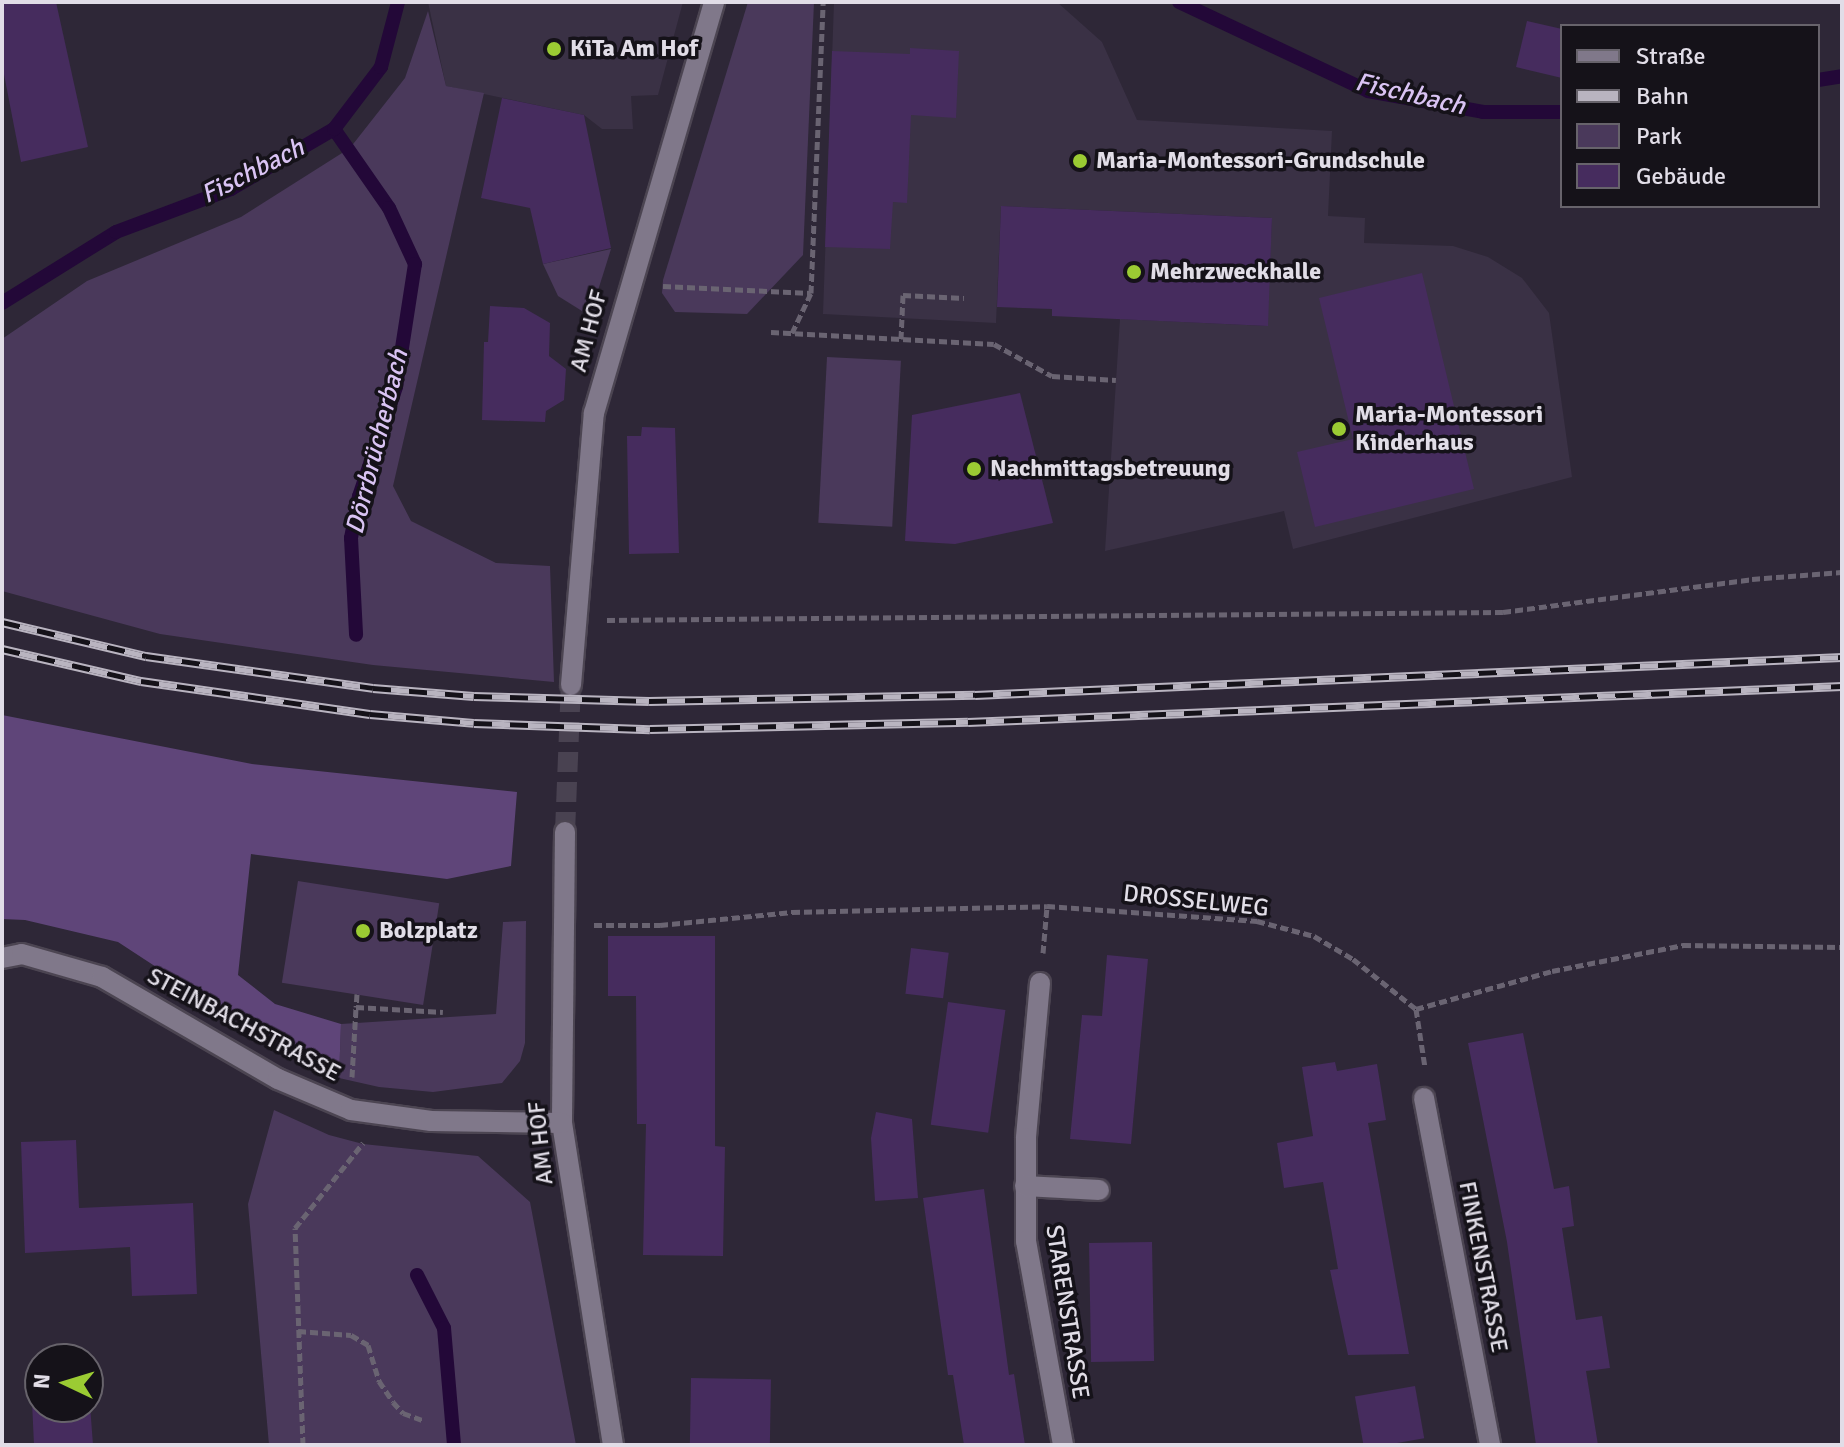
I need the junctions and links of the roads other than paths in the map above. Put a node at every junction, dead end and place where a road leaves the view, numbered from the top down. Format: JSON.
{"nodes":[{"id":1,"x":714,"y":2,"type":"edge"},
{"id":2,"x":571,"y":685,"type":"tunnel mouth"},
{"id":3,"x":565,"y":832,"type":"tunnel mouth"},
{"id":4,"x":2,"y":958,"type":"edge"},
{"id":5,"x":1040,"y":983,"type":"road end"},
{"id":6,"x":1424,"y":1098,"type":"dead end"},
{"id":7,"x":562,"y":1123,"type":"junction"},
{"id":8,"x":1025,"y":1186,"type":"junction"},
{"id":9,"x":1099,"y":1190,"type":"dead end"},
{"id":10,"x":613,"y":1445,"type":"edge"},
{"id":11,"x":1063,"y":1445,"type":"edge"},
{"id":12,"x":1490,"y":1445,"type":"edge"}],
"edges":[{"from":1,"to":2,"type":"street","name":"AM HOF"},
{"from":3,"to":7,"type":"street","name":"AM HOF"},
{"from":4,"to":7,"type":"street","name":"STEINBACHSTRASSE"},
{"from":5,"to":8,"type":"street","name":"STARENSTRASSE"},
{"from":6,"to":12,"type":"street","name":"FINKENSTRASSE"},
{"from":7,"to":10,"type":"street","name":"AM HOF"},
{"from":8,"to":9,"type":"street","name":"STARENSTRASSE"},
{"from":8,"to":11,"type":"street","name":"STARENSTRASSE"}]}
